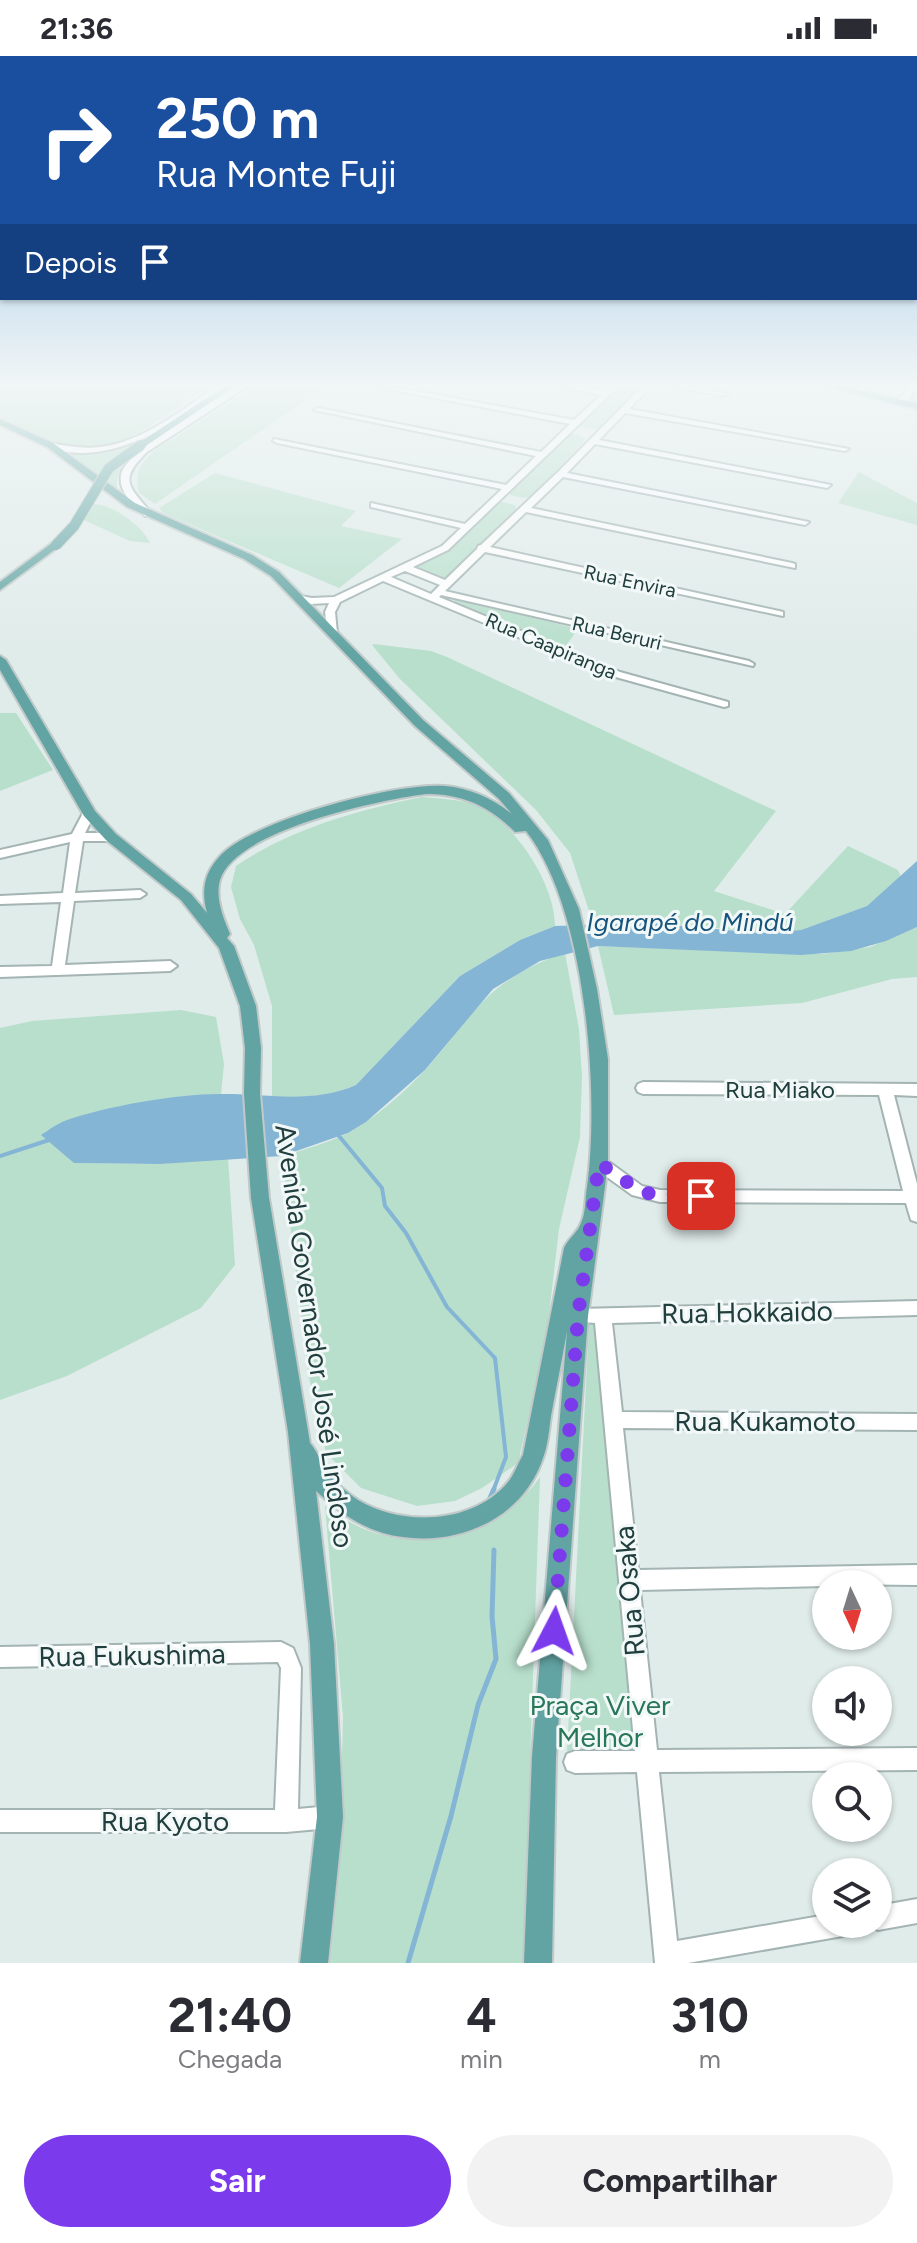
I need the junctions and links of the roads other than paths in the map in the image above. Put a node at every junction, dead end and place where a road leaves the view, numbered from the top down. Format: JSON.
{"nodes":[{"id":1,"x":90,"y":475,"type":"edge"},
{"id":2,"x":105,"y":475,"type":"edge"},
{"id":3,"x":127,"y":475,"type":"edge"},
{"id":4,"x":416,"y":475,"type":"edge"},
{"id":5,"x":529,"y":475,"type":"edge"},
{"id":6,"x":560,"y":475,"type":"edge"},
{"id":7,"x":566,"y":475,"type":"edge"},
{"id":8,"x":781,"y":475,"type":"edge"},
{"id":9,"x":827,"y":485,"type":"dead end"},
{"id":10,"x":514,"y":499,"type":"junction"},
{"id":11,"x":374,"y":505,"type":"dead end"},
{"id":12,"x":152,"y":517,"type":"junction"},
{"id":13,"x":805,"y":522,"type":"dead end"},
{"id":14,"x":468,"y":527,"type":"junction"},
{"id":15,"x":481,"y":548,"type":"junction"},
{"id":16,"x":792,"y":566,"type":"dead end"},
{"id":17,"x":404,"y":567,"type":"junction"},
{"id":18,"x":381,"y":577,"type":"junction"},
{"id":19,"x":396,"y":580,"type":"junction"},
{"id":20,"x":0,"y":587,"type":"edge"},
{"id":21,"x":439,"y":590,"type":"junction"},
{"id":22,"x":298,"y":597,"type":"junction"},
{"id":23,"x":336,"y":600,"type":"junction"},
{"id":24,"x":779,"y":614,"type":"dead end"},
{"id":25,"x":332,"y":633,"type":"junction"},
{"id":26,"x":0,"y":660,"type":"edge"},
{"id":27,"x":749,"y":664,"type":"dead end"},
{"id":28,"x":724,"y":704,"type":"dead end"},
{"id":29,"x":89,"y":813,"type":"junction"},
{"id":30,"x":77,"y":837,"type":"junction"},
{"id":31,"x":111,"y":837,"type":"junction"},
{"id":32,"x":0,"y":854,"type":"edge"},
{"id":33,"x":560,"y":878,"type":"junction"},
{"id":34,"x":140,"y":894,"type":"dead end"},
{"id":35,"x":69,"y":897,"type":"junction"},
{"id":36,"x":0,"y":900,"type":"edge"},
{"id":37,"x":226,"y":946,"type":"junction"},
{"id":38,"x":170,"y":966,"type":"dead end"},
{"id":39,"x":58,"y":970,"type":"junction"},
{"id":40,"x":0,"y":972,"type":"edge"},
{"id":41,"x":643,"y":1088,"type":"dead end"},
{"id":42,"x":885,"y":1090,"type":"junction"},
{"id":43,"x":917,"y":1090,"type":"edge"},
{"id":44,"x":599,"y":1163,"type":"junction"},
{"id":45,"x":914,"y":1197,"type":"edge"},
{"id":46,"x":917,"y":1215,"type":"edge"},
{"id":47,"x":588,"y":1229,"type":"junction"},
{"id":48,"x":917,"y":1308,"type":"edge"},
{"id":49,"x":603,"y":1315,"type":"junction"},
{"id":50,"x":578,"y":1316,"type":"junction"},
{"id":51,"x":613,"y":1420,"type":"junction"},
{"id":52,"x":917,"y":1422,"type":"edge"},
{"id":53,"x":298,"y":1432,"type":"junction"},
{"id":54,"x":917,"y":1575,"type":"edge"},
{"id":55,"x":628,"y":1580,"type":"junction"},
{"id":56,"x":0,"y":1657,"type":"edge"},
{"id":57,"x":917,"y":1759,"type":"edge"},
{"id":58,"x":575,"y":1762,"type":"dead end"},
{"id":59,"x":646,"y":1763,"type":"junction"},
{"id":60,"x":330,"y":1817,"type":"junction"},
{"id":61,"x":0,"y":1821,"type":"edge"},
{"id":62,"x":286,"y":1821,"type":"junction"},
{"id":63,"x":917,"y":1911,"type":"edge"},
{"id":64,"x":892,"y":1915,"type":"edge"},
{"id":65,"x":812,"y":1930,"type":"edge"},
{"id":66,"x":667,"y":1959,"type":"edge"},
{"id":67,"x":314,"y":1963,"type":"edge"},
{"id":68,"x":538,"y":1963,"type":"edge"}],
"edges":[{"from":1,"to":12,"type":"main road"},
{"from":2,"to":20,"type":"main road","bridge":true},
{"from":3,"to":12,"type":"street"},
{"from":4,"to":10,"type":"street"},
{"from":5,"to":10,"type":"street"},
{"from":6,"to":10,"type":"street"},
{"from":7,"to":13,"type":"street"},
{"from":8,"to":9,"type":"street"},
{"from":10,"to":14,"type":"street"},
{"from":10,"to":15,"type":"street"},
{"from":10,"to":16,"type":"street"},
{"from":11,"to":14,"type":"street"},
{"from":12,"to":22,"type":"main road"},
{"from":14,"to":17,"type":"street"},
{"from":15,"to":21,"type":"street"},
{"from":15,"to":24,"type":"street","name":"Rua Envira"},
{"from":17,"to":18,"type":"street"},
{"from":17,"to":19,"type":"street"},
{"from":17,"to":21,"type":"street"},
{"from":18,"to":19,"type":"street","name":"Rua Caapiranga"},
{"from":18,"to":23,"type":"street"},
{"from":19,"to":21,"type":"street","name":"Rua Caapiranga"},
{"from":21,"to":27,"type":"street","name":"Rua Beruri"},
{"from":21,"to":28,"type":"street","name":"Rua Caapiranga"},
{"from":22,"to":23,"type":"street"},
{"from":22,"to":25,"type":"main road"},
{"from":23,"to":25,"type":"street"},
{"from":25,"to":33,"type":"main road"},
{"from":26,"to":29,"type":"main road","name":"Avenida Governador José Lindoso"},
{"from":29,"to":30,"type":"street"},
{"from":29,"to":31,"type":"main road","name":"Avenida Governador José Lindoso"},
{"from":30,"to":31,"type":"street"},
{"from":30,"to":32,"type":"street"},
{"from":30,"to":35,"type":"street"},
{"from":31,"to":37,"type":"main road","name":"Avenida Governador José Lindoso"},
{"from":33,"to":37,"type":"main road"},
{"from":33,"to":44,"type":"main road"},
{"from":34,"to":35,"type":"street"},
{"from":35,"to":36,"type":"street"},
{"from":35,"to":39,"type":"street"},
{"from":37,"to":53,"type":"main road","name":"Avenida Governador José Lindoso"},
{"from":38,"to":39,"type":"street"},
{"from":39,"to":40,"type":"street"},
{"from":41,"to":42,"type":"street","name":"Rua Miako"},
{"from":42,"to":43,"type":"street","name":"Rua Miako"},
{"from":42,"to":45,"type":"street"},
{"from":44,"to":45,"type":"street"},
{"from":44,"to":47,"type":"main road"},
{"from":45,"to":46,"type":"street"},
{"from":47,"to":50,"type":"main road"},
{"from":47,"to":53,"type":"main road"},
{"from":48,"to":49,"type":"street","name":"Rua Hokkaido"},
{"from":49,"to":50,"type":"street","name":"Rua Hokkaido"},
{"from":49,"to":51,"type":"street","name":"Rua Osaka"},
{"from":50,"to":68,"type":"main road"},
{"from":51,"to":52,"type":"street","name":"Rua Kukamoto"},
{"from":51,"to":55,"type":"street","name":"Rua Osaka"},
{"from":53,"to":60,"type":"main road","name":"Avenida Governador José Lindoso"},
{"from":54,"to":55,"type":"street"},
{"from":55,"to":59,"type":"street","name":"Rua Osaka"},
{"from":56,"to":62,"type":"street","name":"Rua Fukushima"},
{"from":57,"to":59,"type":"street"},
{"from":58,"to":59,"type":"street"},
{"from":59,"to":66,"type":"street","name":"Rua Osaka"},
{"from":60,"to":62,"type":"street","name":"Rua Kyoto"},
{"from":60,"to":67,"type":"main road","name":"Avenida Governador José Lindoso"},
{"from":61,"to":62,"type":"street","name":"Rua Kyoto"},
{"from":63,"to":64,"type":"street"},
{"from":65,"to":66,"type":"street"}]}
